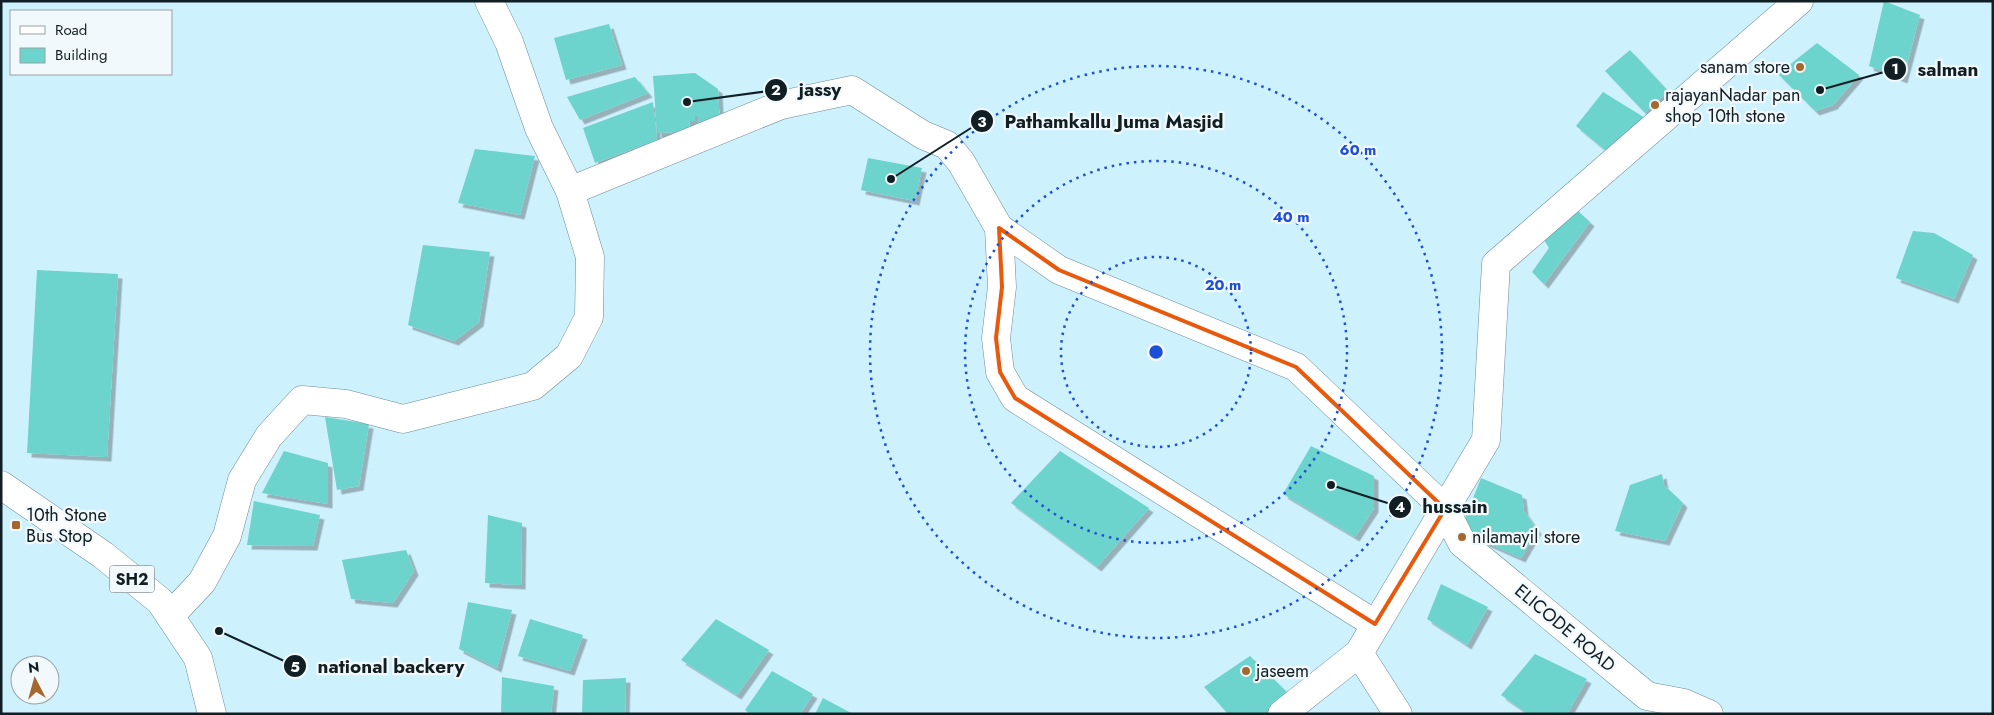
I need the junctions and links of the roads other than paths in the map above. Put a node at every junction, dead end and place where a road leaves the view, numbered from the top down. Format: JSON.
{"nodes":[{"id":1,"x":489,"y":1,"type":"edge"},
{"id":2,"x":1799,"y":1,"type":"edge"},
{"id":3,"x":570,"y":191,"type":"junction"},
{"id":4,"x":999,"y":228,"type":"junction"},
{"id":5,"x":1,"y":484,"type":"edge"},
{"id":6,"x":1444,"y":509,"type":"junction"},
{"id":7,"x":170,"y":616,"type":"junction"},
{"id":8,"x":1375,"y":624,"type":"junction"},
{"id":9,"x":1359,"y":653,"type":"junction"},
{"id":10,"x":212,"y":714,"type":"edge"},
{"id":11,"x":1282,"y":714,"type":"edge"},
{"id":12,"x":1398,"y":714,"type":"edge"},
{"id":13,"x":1709,"y":714,"type":"edge"}],
"edges":[{"from":1,"to":3,"type":"street"},
{"from":2,"to":6,"type":"street"},
{"from":3,"to":4,"type":"street"},
{"from":3,"to":7,"type":"street"},
{"from":4,"to":6,"type":"street","name":"ELICODE ROAD"},
{"from":4,"to":8,"type":"street"},
{"from":5,"to":7,"type":"street","number":"SH2"},
{"from":6,"to":8,"type":"street"},
{"from":6,"to":13,"type":"street","name":"ELICODE ROAD"},
{"from":7,"to":10,"type":"street","number":"SH2"},
{"from":8,"to":9,"type":"street"},
{"from":9,"to":11,"type":"street"},
{"from":9,"to":12,"type":"street"}]}
